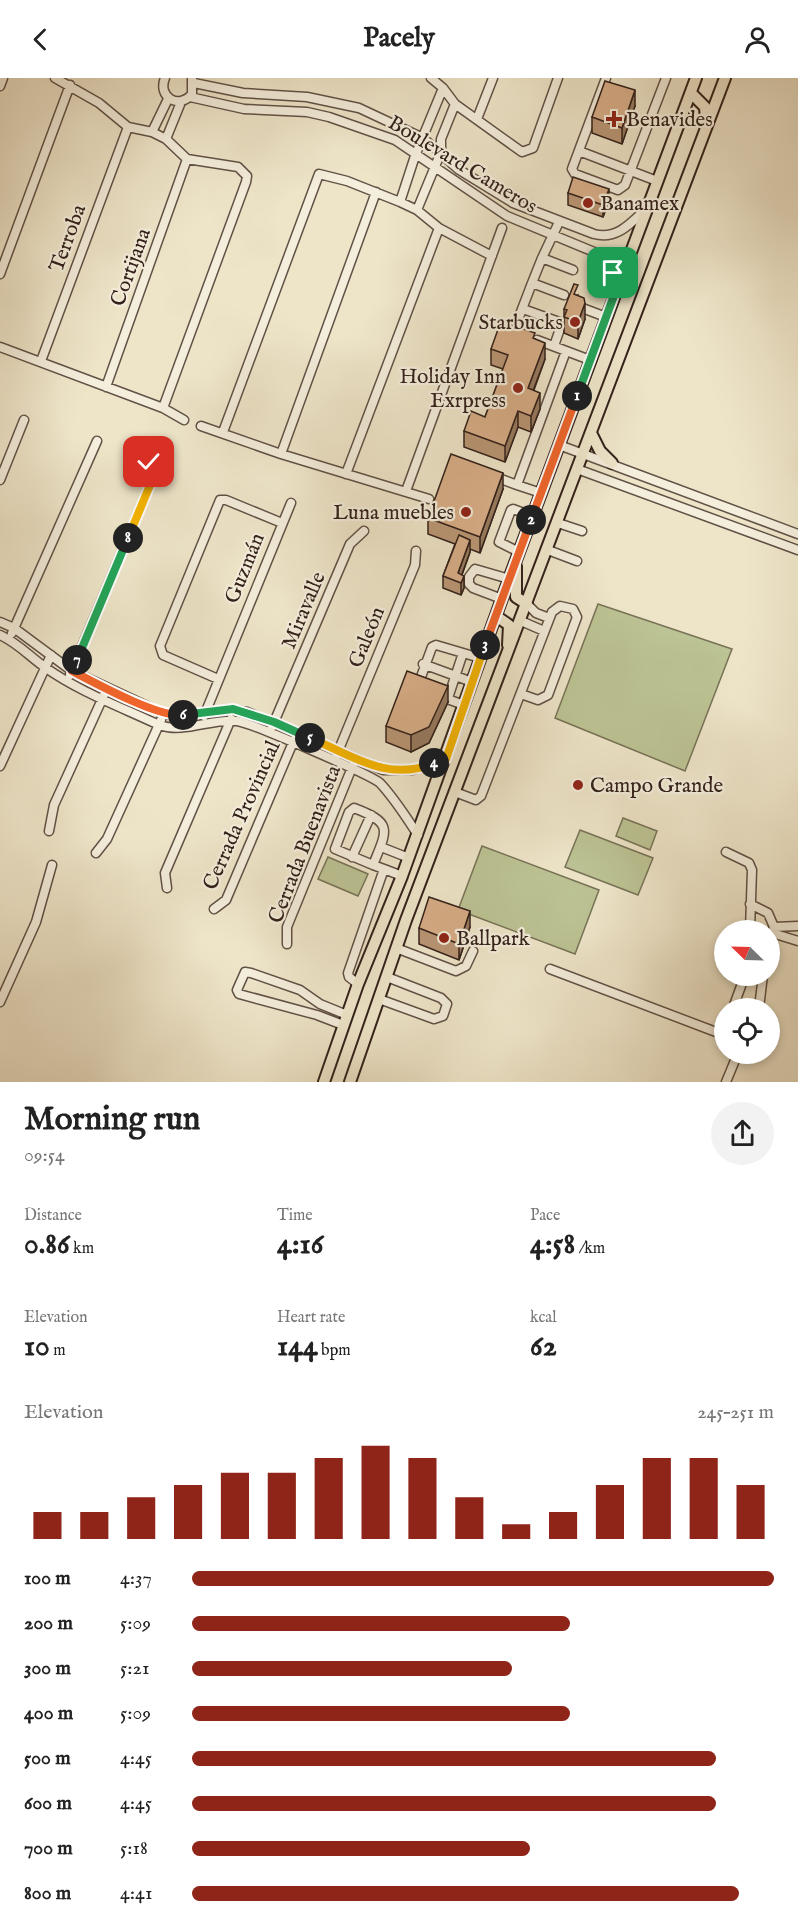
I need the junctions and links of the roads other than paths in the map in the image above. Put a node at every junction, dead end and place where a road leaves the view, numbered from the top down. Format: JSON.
{"nodes":[{"id":1,"x":3,"y":78,"type":"edge"},
{"id":2,"x":55,"y":78,"type":"edge"},
{"id":3,"x":165,"y":78,"type":"edge"},
{"id":4,"x":431,"y":78,"type":"edge"},
{"id":5,"x":493,"y":78,"type":"edge"},
{"id":6,"x":558,"y":78,"type":"edge"},
{"id":7,"x":606,"y":78,"type":"edge"},
{"id":8,"x":666,"y":78,"type":"edge"},
{"id":9,"x":696,"y":78,"type":"edge"},
{"id":10,"x":725,"y":78,"type":"edge"},
{"id":11,"x":193,"y":81,"type":"edge"},
{"id":12,"x":70,"y":85,"type":"junction"},
{"id":13,"x":0,"y":86,"type":"edge"},
{"id":14,"x":443,"y":88,"type":"junction"},
{"id":15,"x":691,"y":93,"type":"junction"},
{"id":16,"x":190,"y":97,"type":"junction"},
{"id":17,"x":308,"y":97,"type":"junction"},
{"id":18,"x":168,"y":99,"type":"junction"},
{"id":19,"x":181,"y":102,"type":"junction"},
{"id":20,"x":454,"y":104,"type":"junction"},
{"id":21,"x":307,"y":112,"type":"junction"},
{"id":22,"x":477,"y":119,"type":"junction"},
{"id":23,"x":128,"y":127,"type":"junction"},
{"id":24,"x":154,"y":128,"type":"junction"},
{"id":25,"x":705,"y":133,"type":"junction"},
{"id":26,"x":423,"y":138,"type":"junction"},
{"id":27,"x":166,"y":139,"type":"junction"},
{"id":28,"x":579,"y":151,"type":"junction"},
{"id":29,"x":441,"y":152,"type":"junction"},
{"id":30,"x":415,"y":156,"type":"junction"},
{"id":31,"x":187,"y":159,"type":"junction"},
{"id":32,"x":434,"y":168,"type":"junction"},
{"id":33,"x":631,"y":170,"type":"junction"},
{"id":34,"x":657,"y":181,"type":"junction"},
{"id":35,"x":376,"y":192,"type":"junction"},
{"id":36,"x":400,"y":202,"type":"junction"},
{"id":37,"x":513,"y":203,"type":"junction"},
{"id":38,"x":646,"y":208,"type":"junction"},
{"id":39,"x":417,"y":210,"type":"junction"},
{"id":40,"x":507,"y":216,"type":"junction"},
{"id":41,"x":559,"y":222,"type":"junction"},
{"id":42,"x":439,"y":228,"type":"junction"},
{"id":43,"x":502,"y":228,"type":"dead end"},
{"id":44,"x":554,"y":235,"type":"junction"},
{"id":45,"x":492,"y":256,"type":"junction"},
{"id":46,"x":542,"y":258,"type":"junction"},
{"id":47,"x":573,"y":270,"type":"dead end"},
{"id":48,"x":0,"y":274,"type":"edge"},
{"id":49,"x":619,"y":282,"type":"junction"},
{"id":50,"x":532,"y":283,"type":"junction"},
{"id":51,"x":564,"y":295,"type":"dead end"},
{"id":52,"x":523,"y":309,"type":"junction"},
{"id":53,"x":566,"y":315,"type":"junction"},
{"id":54,"x":606,"y":317,"type":"junction"},
{"id":55,"x":554,"y":346,"type":"junction"},
{"id":56,"x":0,"y":347,"type":"edge"},
{"id":57,"x":566,"y":351,"type":"junction"},
{"id":58,"x":590,"y":360,"type":"junction"},
{"id":59,"x":41,"y":361,"type":"junction"},
{"id":60,"x":106,"y":387,"type":"junction"},
{"id":61,"x":163,"y":408,"type":"junction"},
{"id":62,"x":24,"y":420,"type":"dead end"},
{"id":63,"x":184,"y":420,"type":"dead end"},
{"id":64,"x":201,"y":426,"type":"dead end"},
{"id":65,"x":223,"y":432,"type":"junction"},
{"id":66,"x":591,"y":434,"type":"junction"},
{"id":67,"x":97,"y":441,"type":"dead end"},
{"id":68,"x":559,"y":445,"type":"junction"},
{"id":69,"x":281,"y":454,"type":"junction"},
{"id":70,"x":583,"y":454,"type":"junction"},
{"id":71,"x":149,"y":462,"type":"dead end"},
{"id":72,"x":612,"y":463,"type":"junction"},
{"id":73,"x":578,"y":469,"type":"junction"},
{"id":74,"x":346,"y":474,"type":"junction"},
{"id":75,"x":487,"y":474,"type":"edge"},
{"id":76,"x":0,"y":480,"type":"edge"},
{"id":77,"x":517,"y":484,"type":"junction"},
{"id":78,"x":406,"y":491,"type":"junction"},
{"id":79,"x":541,"y":493,"type":"junction"},
{"id":80,"x":429,"y":499,"type":"dead end"},
{"id":81,"x":291,"y":503,"type":"dead end"},
{"id":82,"x":739,"y":512,"type":"junction"},
{"id":83,"x":532,"y":516,"type":"junction"},
{"id":84,"x":282,"y":523,"type":"junction"},
{"id":85,"x":558,"y":523,"type":"junction"},
{"id":86,"x":733,"y":526,"type":"junction"},
{"id":87,"x":364,"y":531,"type":"dead end"},
{"id":88,"x":582,"y":531,"type":"dead end"},
{"id":89,"x":798,"y":534,"type":"edge"},
{"id":90,"x":548,"y":550,"type":"junction"},
{"id":91,"x":798,"y":550,"type":"edge"},
{"id":92,"x":416,"y":552,"type":"dead end"},
{"id":93,"x":519,"y":552,"type":"junction"},
{"id":94,"x":578,"y":561,"type":"dead end"},
{"id":95,"x":515,"y":563,"type":"junction"},
{"id":96,"x":509,"y":579,"type":"junction"},
{"id":97,"x":502,"y":599,"type":"junction"},
{"id":98,"x":527,"y":604,"type":"junction"},
{"id":99,"x":496,"y":616,"type":"junction"},
{"id":100,"x":549,"y":618,"type":"junction"},
{"id":101,"x":521,"y":621,"type":"junction"},
{"id":102,"x":0,"y":622,"type":"edge"},
{"id":103,"x":14,"y":628,"type":"junction"},
{"id":104,"x":544,"y":631,"type":"junction"},
{"id":105,"x":0,"y":635,"type":"edge"},
{"id":106,"x":10,"y":639,"type":"junction"},
{"id":107,"x":463,"y":652,"type":"junction"},
{"id":108,"x":508,"y":654,"type":"junction"},
{"id":109,"x":51,"y":656,"type":"junction"},
{"id":110,"x":480,"y":658,"type":"junction"},
{"id":111,"x":423,"y":664,"type":"junction"},
{"id":112,"x":45,"y":668,"type":"junction"},
{"id":113,"x":72,"y":671,"type":"junction"},
{"id":114,"x":456,"y":676,"type":"junction"},
{"id":115,"x":218,"y":679,"type":"junction"},
{"id":116,"x":68,"y":681,"type":"junction"},
{"id":117,"x":472,"y":682,"type":"junction"},
{"id":118,"x":108,"y":688,"type":"junction"},
{"id":119,"x":521,"y":694,"type":"junction"},
{"id":120,"x":448,"y":698,"type":"junction"},
{"id":121,"x":102,"y":699,"type":"junction"},
{"id":122,"x":464,"y":705,"type":"junction"},
{"id":123,"x":233,"y":709,"type":"junction"},
{"id":124,"x":205,"y":713,"type":"junction"},
{"id":125,"x":164,"y":714,"type":"junction"},
{"id":126,"x":230,"y":721,"type":"junction"},
{"id":127,"x":274,"y":722,"type":"junction"},
{"id":128,"x":159,"y":725,"type":"junction"},
{"id":129,"x":202,"y":725,"type":"junction"},
{"id":130,"x":269,"y":733,"type":"junction"},
{"id":131,"x":297,"y":733,"type":"junction"},
{"id":132,"x":292,"y":743,"type":"junction"},
{"id":133,"x":339,"y":750,"type":"junction"},
{"id":134,"x":356,"y":758,"type":"junction"},
{"id":135,"x":446,"y":759,"type":"junction"},
{"id":136,"x":334,"y":761,"type":"junction"},
{"id":137,"x":0,"y":766,"type":"edge"},
{"id":138,"x":352,"y":769,"type":"junction"},
{"id":139,"x":383,"y":770,"type":"junction"},
{"id":140,"x":378,"y":782,"type":"junction"},
{"id":141,"x":455,"y":792,"type":"junction"},
{"id":142,"x":371,"y":815,"type":"junction"},
{"id":143,"x":49,"y":831,"type":"dead end"},
{"id":144,"x":418,"y":835,"type":"junction"},
{"id":145,"x":381,"y":847,"type":"junction"},
{"id":146,"x":726,"y":852,"type":"dead end"},
{"id":147,"x":96,"y":853,"type":"dead end"},
{"id":148,"x":352,"y":857,"type":"junction"},
{"id":149,"x":409,"y":858,"type":"junction"},
{"id":150,"x":52,"y":865,"type":"dead end"},
{"id":151,"x":373,"y":865,"type":"junction"},
{"id":152,"x":384,"y":869,"type":"junction"},
{"id":153,"x":402,"y":876,"type":"junction"},
{"id":154,"x":167,"y":888,"type":"dead end"},
{"id":155,"x":395,"y":895,"type":"junction"},
{"id":156,"x":750,"y":904,"type":"junction"},
{"id":157,"x":214,"y":909,"type":"dead end"},
{"id":158,"x":406,"y":920,"type":"junction"},
{"id":159,"x":750,"y":920,"type":"edge"},
{"id":160,"x":769,"y":920,"type":"edge"},
{"id":161,"x":798,"y":926,"type":"edge"},
{"id":162,"x":780,"y":931,"type":"edge"},
{"id":163,"x":780,"y":936,"type":"edge"},
{"id":164,"x":798,"y":942,"type":"edge"},
{"id":165,"x":287,"y":944,"type":"dead end"},
{"id":166,"x":396,"y":948,"type":"junction"},
{"id":167,"x":473,"y":951,"type":"dead end"},
{"id":168,"x":550,"y":969,"type":"dead end"},
{"id":169,"x":387,"y":977,"type":"junction"},
{"id":170,"x":358,"y":984,"type":"junction"},
{"id":171,"x":379,"y":999,"type":"junction"},
{"id":172,"x":0,"y":1002,"type":"edge"},
{"id":173,"x":321,"y":1004,"type":"junction"},
{"id":174,"x":317,"y":1015,"type":"junction"},
{"id":175,"x":345,"y":1020,"type":"junction"},
{"id":176,"x":714,"y":1031,"type":"edge"},
{"id":177,"x":733,"y":1064,"type":"edge"},
{"id":178,"x":324,"y":1082,"type":"edge"},
{"id":179,"x":350,"y":1082,"type":"edge"},
{"id":180,"x":726,"y":1082,"type":"edge"}],
"edges":[{"from":1,"to":13,"type":"street"},
{"from":2,"to":12,"type":"street"},
{"from":3,"to":18,"type":"street"},
{"from":4,"to":14,"type":"street"},
{"from":5,"to":22,"type":"street"},
{"from":6,"to":22,"type":"street"},
{"from":7,"to":28,"type":"street"},
{"from":8,"to":33,"type":"street"},
{"from":9,"to":15,"type":"main road"},
{"from":10,"to":25,"type":"main road"},
{"from":11,"to":16,"type":"street"},
{"from":11,"to":17,"type":"street","name":"Boulevard Cameros"},
{"from":12,"to":23,"type":"street"},
{"from":12,"to":48,"type":"street"},
{"from":14,"to":20,"type":"street"},
{"from":14,"to":26,"type":"street"},
{"from":15,"to":25,"type":"main road"},
{"from":15,"to":34,"type":"main road"},
{"from":16,"to":19,"type":"street"},
{"from":16,"to":21,"type":"street","name":"Boulevard Cameros"},
{"from":17,"to":21,"type":"street"},
{"from":17,"to":26,"type":"street","name":"Boulevard Cameros"},
{"from":18,"to":19,"type":"street"},
{"from":18,"to":24,"type":"street"},
{"from":19,"to":27,"type":"street"},
{"from":20,"to":22,"type":"street"},
{"from":20,"to":29,"type":"street"},
{"from":21,"to":30,"type":"street","name":"Boulevard Cameros"},
{"from":23,"to":24,"type":"street"},
{"from":23,"to":59,"type":"street","name":"Terroba"},
{"from":24,"to":27,"type":"street"},
{"from":25,"to":66,"type":"main road"},
{"from":26,"to":29,"type":"street","name":"Boulevard Cameros"},
{"from":26,"to":30,"type":"street"},
{"from":27,"to":31,"type":"street"},
{"from":28,"to":33,"type":"street"},
{"from":28,"to":33,"type":"street"},
{"from":29,"to":32,"type":"street"},
{"from":29,"to":37,"type":"street","name":"Boulevard Cameros"},
{"from":30,"to":32,"type":"street","name":"Boulevard Cameros"},
{"from":30,"to":36,"type":"street"},
{"from":31,"to":60,"type":"street","name":"Cortijana"},
{"from":31,"to":61,"type":"street"},
{"from":32,"to":39,"type":"street"},
{"from":32,"to":40,"type":"street","name":"Boulevard Cameros"},
{"from":33,"to":34,"type":"street"},
{"from":34,"to":38,"type":"main road"},
{"from":35,"to":36,"type":"street"},
{"from":35,"to":65,"type":"street"},
{"from":35,"to":69,"type":"street"},
{"from":36,"to":39,"type":"street"},
{"from":37,"to":40,"type":"street"},
{"from":37,"to":41,"type":"street","name":"Boulevard Cameros"},
{"from":38,"to":41,"type":"street","name":"Boulevard Cameros"},
{"from":38,"to":49,"type":"main road"},
{"from":39,"to":42,"type":"street"},
{"from":40,"to":44,"type":"street","name":"Boulevard Cameros"},
{"from":41,"to":44,"type":"street"},
{"from":42,"to":45,"type":"street"},
{"from":42,"to":74,"type":"street"},
{"from":43,"to":45,"type":"street"},
{"from":44,"to":46,"type":"street"},
{"from":44,"to":49,"type":"street","name":"Boulevard Cameros"},
{"from":45,"to":78,"type":"street"},
{"from":46,"to":47,"type":"street"},
{"from":46,"to":50,"type":"street"},
{"from":49,"to":54,"type":"main road"},
{"from":50,"to":51,"type":"street"},
{"from":50,"to":52,"type":"street"},
{"from":52,"to":53,"type":"street"},
{"from":52,"to":55,"type":"street"},
{"from":53,"to":54,"type":"street"},
{"from":53,"to":55,"type":"street"},
{"from":54,"to":58,"type":"main road"},
{"from":55,"to":57,"type":"street"},
{"from":56,"to":59,"type":"street"},
{"from":57,"to":58,"type":"street"},
{"from":57,"to":77,"type":"street"},
{"from":58,"to":68,"type":"main road"},
{"from":59,"to":60,"type":"street"},
{"from":60,"to":61,"type":"street"},
{"from":61,"to":63,"type":"street"},
{"from":62,"to":76,"type":"street"},
{"from":64,"to":65,"type":"street"},
{"from":65,"to":69,"type":"street"},
{"from":66,"to":70,"type":"main road"},
{"from":66,"to":72,"type":"main road"},
{"from":67,"to":103,"type":"street"},
{"from":68,"to":70,"type":"street"},
{"from":68,"to":79,"type":"main road"},
{"from":69,"to":74,"type":"street"},
{"from":70,"to":72,"type":"street"},
{"from":70,"to":73,"type":"main road"},
{"from":71,"to":113,"type":"street"},
{"from":72,"to":82,"type":"street"},
{"from":73,"to":85,"type":"main road"},
{"from":73,"to":86,"type":"street"},
{"from":74,"to":78,"type":"street"},
{"from":75,"to":77,"type":"street"},
{"from":77,"to":79,"type":"street"},
{"from":78,"to":80,"type":"street"},
{"from":79,"to":83,"type":"main road"},
{"from":81,"to":84,"type":"street"},
{"from":82,"to":86,"type":"street"},
{"from":82,"to":89,"type":"street"},
{"from":83,"to":93,"type":"main road"},
{"from":83,"to":93,"type":"street"},
{"from":84,"to":115,"type":"street","name":"Guzmán"},
{"from":84,"to":115,"type":"street","name":"Guzmán"},
{"from":85,"to":88,"type":"street"},
{"from":85,"to":90,"type":"main road"},
{"from":86,"to":91,"type":"street"},
{"from":87,"to":127,"type":"street","name":"Miravalle"},
{"from":90,"to":94,"type":"street"},
{"from":90,"to":98,"type":"main road"},
{"from":92,"to":133,"type":"street","name":"Galeón"},
{"from":93,"to":95,"type":"main road"},
{"from":95,"to":96,"type":"main road"},
{"from":95,"to":98,"type":"main road"},
{"from":96,"to":97,"type":"main road"},
{"from":96,"to":97,"type":"street"},
{"from":97,"to":99,"type":"main road"},
{"from":98,"to":100,"type":"street"},
{"from":98,"to":101,"type":"main road"},
{"from":99,"to":108,"type":"main road"},
{"from":99,"to":110,"type":"main road"},
{"from":100,"to":104,"type":"street"},
{"from":100,"to":119,"type":"street"},
{"from":101,"to":104,"type":"street"},
{"from":101,"to":108,"type":"main road"},
{"from":102,"to":103,"type":"street"},
{"from":103,"to":106,"type":"street"},
{"from":103,"to":109,"type":"street"},
{"from":104,"to":119,"type":"street"},
{"from":105,"to":106,"type":"street"},
{"from":106,"to":112,"type":"street"},
{"from":107,"to":110,"type":"street"},
{"from":107,"to":111,"type":"street"},
{"from":107,"to":114,"type":"street"},
{"from":108,"to":141,"type":"main road"},
{"from":109,"to":112,"type":"street"},
{"from":109,"to":113,"type":"street"},
{"from":110,"to":117,"type":"main road"},
{"from":111,"to":114,"type":"street"},
{"from":111,"to":120,"type":"street"},
{"from":112,"to":116,"type":"street"},
{"from":112,"to":137,"type":"street"},
{"from":113,"to":116,"type":"street"},
{"from":113,"to":118,"type":"street"},
{"from":114,"to":117,"type":"street"},
{"from":114,"to":120,"type":"street"},
{"from":115,"to":124,"type":"street"},
{"from":116,"to":121,"type":"street"},
{"from":117,"to":122,"type":"main road"},
{"from":118,"to":121,"type":"street"},
{"from":118,"to":125,"type":"street"},
{"from":119,"to":141,"type":"street"},
{"from":120,"to":122,"type":"street"},
{"from":121,"to":128,"type":"street"},
{"from":121,"to":143,"type":"street"},
{"from":122,"to":135,"type":"main road"},
{"from":123,"to":124,"type":"street"},
{"from":123,"to":126,"type":"street"},
{"from":123,"to":127,"type":"street"},
{"from":124,"to":125,"type":"street"},
{"from":124,"to":129,"type":"street"},
{"from":125,"to":128,"type":"street"},
{"from":126,"to":129,"type":"street"},
{"from":126,"to":130,"type":"street"},
{"from":126,"to":154,"type":"street"},
{"from":127,"to":130,"type":"street","name":"Miravalle"},
{"from":127,"to":131,"type":"street"},
{"from":128,"to":129,"type":"street"},
{"from":128,"to":147,"type":"street"},
{"from":130,"to":132,"type":"street"},
{"from":131,"to":132,"type":"street","name":"Cerrada Provincial"},
{"from":131,"to":133,"type":"street"},
{"from":132,"to":136,"type":"street"},
{"from":132,"to":157,"type":"street","name":"Cerrada Provincial"},
{"from":133,"to":134,"type":"street"},
{"from":133,"to":136,"type":"street","name":"Galeón"},
{"from":134,"to":138,"type":"street","name":"Cerrada Buenavista"},
{"from":134,"to":139,"type":"street"},
{"from":135,"to":139,"type":"street"},
{"from":135,"to":144,"type":"main road"},
{"from":136,"to":138,"type":"street"},
{"from":138,"to":140,"type":"street"},
{"from":138,"to":165,"type":"street","name":"Cerrada Buenavista"},
{"from":139,"to":140,"type":"street"},
{"from":140,"to":144,"type":"street"},
{"from":141,"to":158,"type":"main road"},
{"from":142,"to":145,"type":"street"},
{"from":142,"to":148,"type":"street"},
{"from":142,"to":148,"type":"street"},
{"from":144,"to":149,"type":"main road"},
{"from":145,"to":149,"type":"street"},
{"from":145,"to":151,"type":"street"},
{"from":146,"to":156,"type":"street"},
{"from":148,"to":151,"type":"street"},
{"from":149,"to":153,"type":"main road"},
{"from":150,"to":172,"type":"street"},
{"from":151,"to":152,"type":"street"},
{"from":152,"to":153,"type":"street"},
{"from":152,"to":170,"type":"street"},
{"from":153,"to":155,"type":"main road"},
{"from":155,"to":158,"type":"main road"},
{"from":155,"to":170,"type":"main road"},
{"from":156,"to":159,"type":"street"},
{"from":156,"to":160,"type":"street"},
{"from":158,"to":166,"type":"main road"},
{"from":161,"to":162,"type":"street"},
{"from":163,"to":164,"type":"street"},
{"from":166,"to":167,"type":"street"},
{"from":166,"to":169,"type":"main road"},
{"from":168,"to":176,"type":"street"},
{"from":169,"to":171,"type":"main road"},
{"from":169,"to":171,"type":"street"},
{"from":170,"to":175,"type":"main road"},
{"from":171,"to":179,"type":"main road"},
{"from":173,"to":174,"type":"street"},
{"from":173,"to":174,"type":"street"},
{"from":173,"to":175,"type":"street"},
{"from":174,"to":175,"type":"street"},
{"from":175,"to":178,"type":"main road"},
{"from":177,"to":180,"type":"street"}]}
